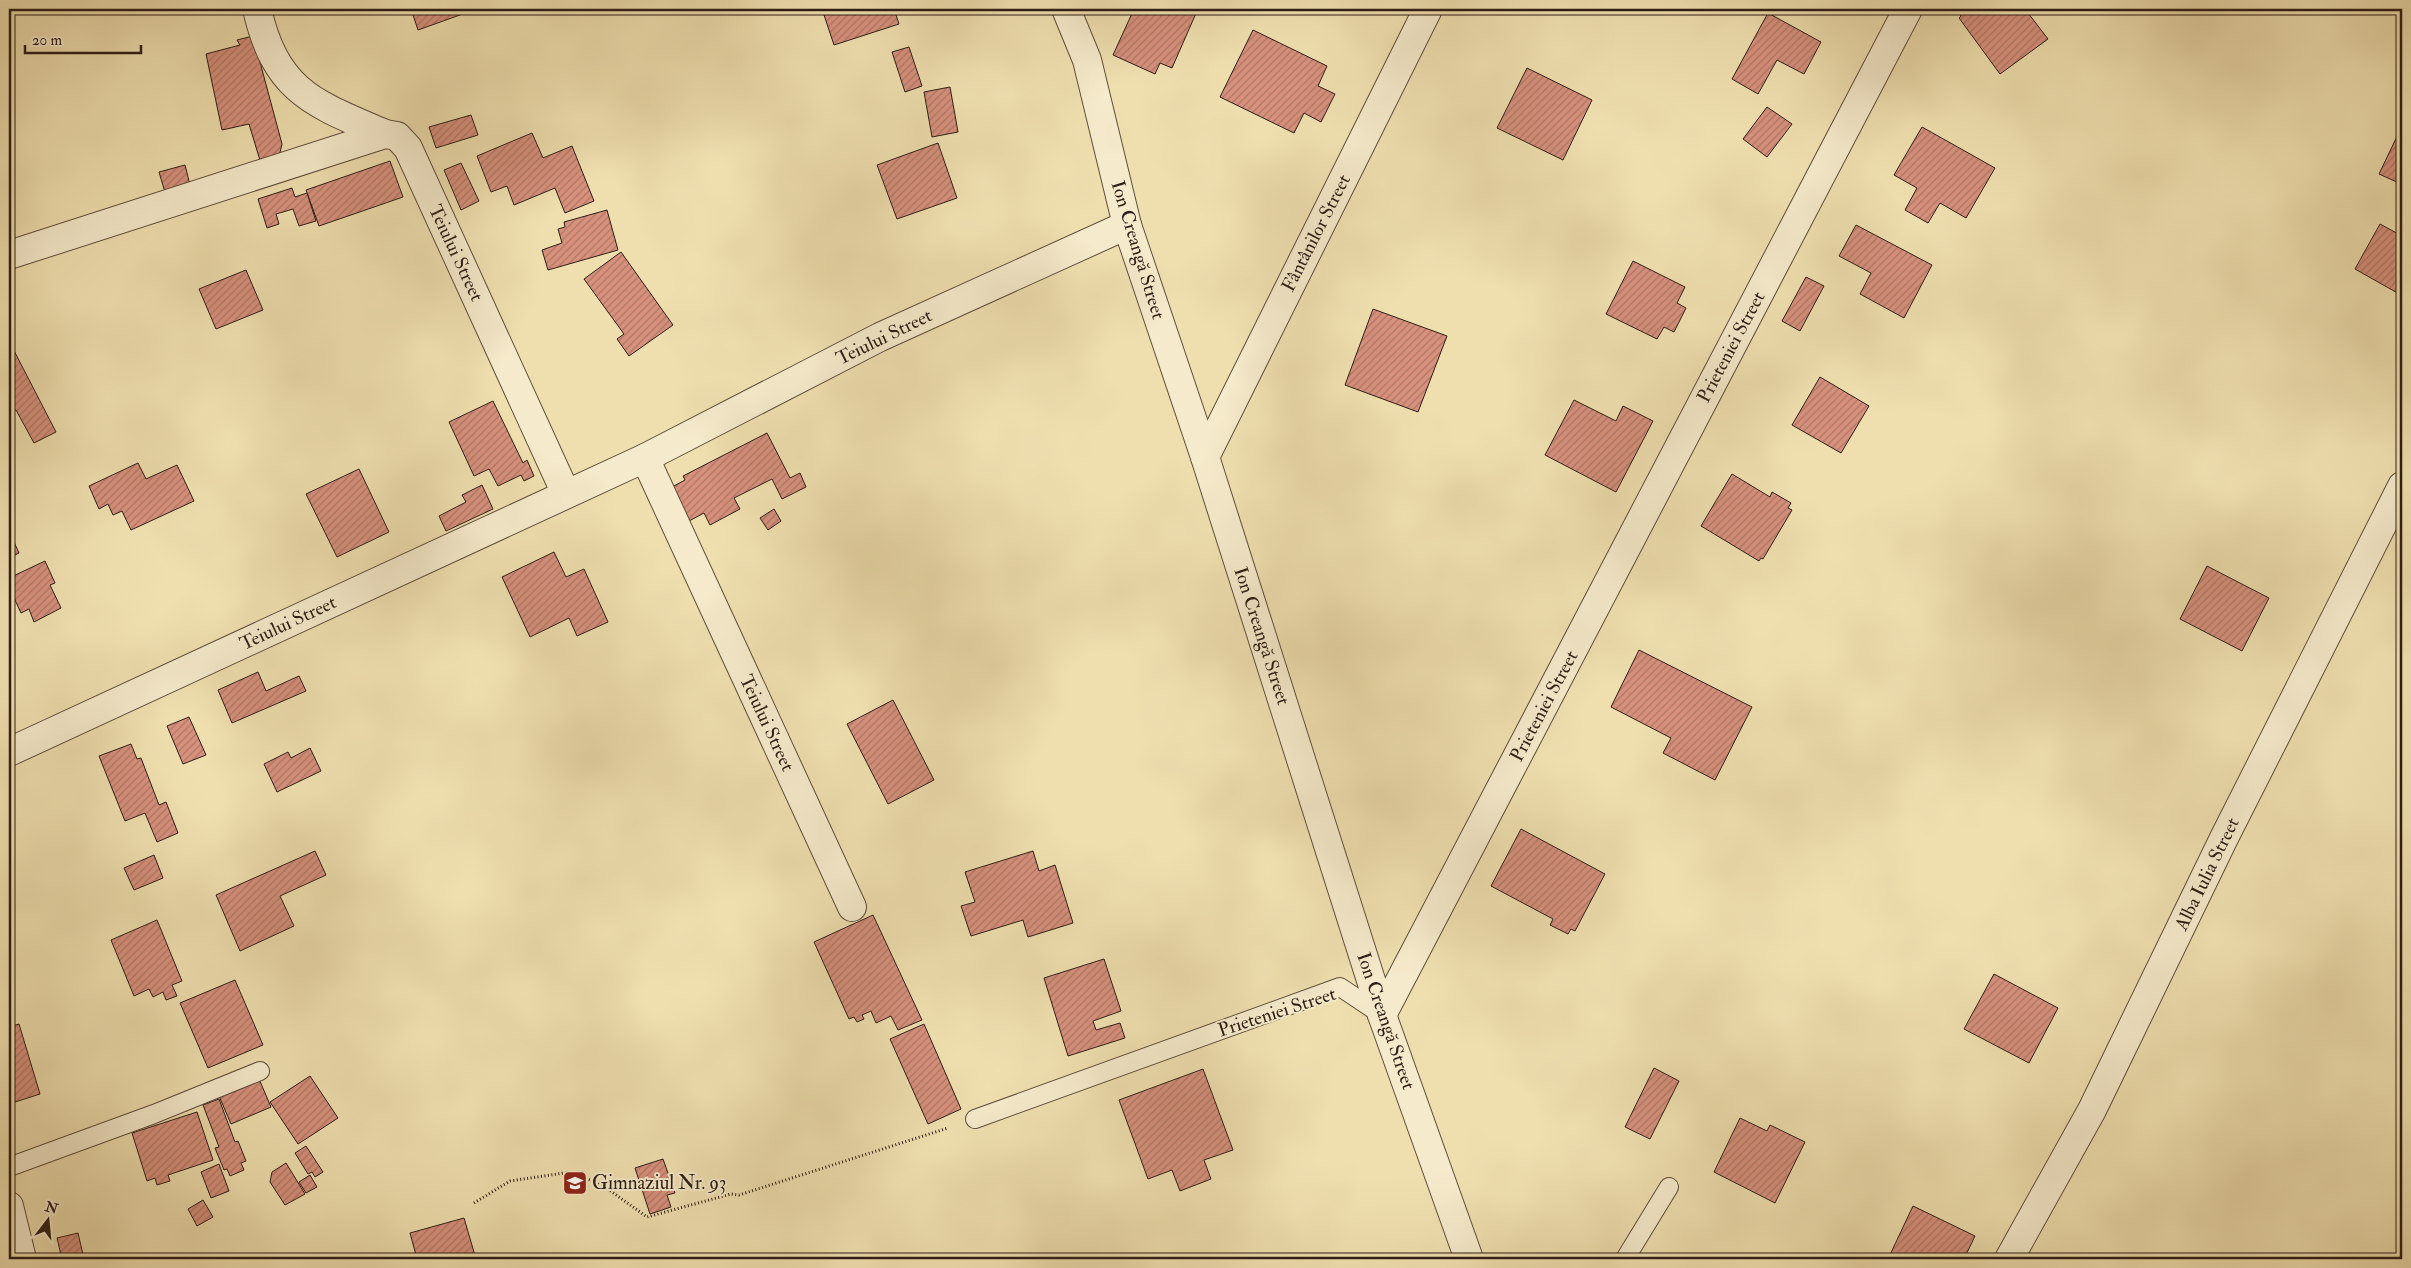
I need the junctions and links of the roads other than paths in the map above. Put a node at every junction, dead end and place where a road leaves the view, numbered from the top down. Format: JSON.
{"nodes":[{"id":1,"x":257,"y":9,"type":"edge"},
{"id":2,"x":1066,"y":9,"type":"edge"},
{"id":3,"x":1428,"y":9,"type":"edge"},
{"id":4,"x":1908,"y":9,"type":"edge"},
{"id":5,"x":385,"y":134,"type":"junction"},
{"id":6,"x":1127,"y":224,"type":"junction"},
{"id":7,"x":9,"y":255,"type":"edge"},
{"id":8,"x":1205,"y":456,"type":"junction"},
{"id":9,"x":645,"y":458,"type":"junction"},
{"id":10,"x":2402,"y":486,"type":"edge"},
{"id":11,"x":566,"y":494,"type":"junction"},
{"id":12,"x":9,"y":752,"type":"edge"},
{"id":13,"x":852,"y":907,"type":"dead end"},
{"id":14,"x":1382,"y":1015,"type":"junction"},
{"id":15,"x":260,"y":1071,"type":"dead end"},
{"id":16,"x":975,"y":1119,"type":"road end"},
{"id":17,"x":9,"y":1167,"type":"edge"},
{"id":18,"x":1669,"y":1187,"type":"dead end"},
{"id":19,"x":9,"y":1206,"type":"edge"},
{"id":20,"x":22,"y":1259,"type":"edge"},
{"id":21,"x":1469,"y":1259,"type":"edge"},
{"id":22,"x":1625,"y":1259,"type":"edge"},
{"id":23,"x":2009,"y":1259,"type":"edge"}],
"edges":[{"from":1,"to":5,"type":"street","name":"Teiului Street"},
{"from":2,"to":6,"type":"street","name":"Ion Creangă Street"},
{"from":3,"to":8,"type":"street","name":"Fântânilor Street"},
{"from":4,"to":14,"type":"street","name":"Prieteniei Street"},
{"from":5,"to":7,"type":"street"},
{"from":5,"to":11,"type":"street","name":"Teiului Street"},
{"from":6,"to":8,"type":"street","name":"Ion Creangă Street"},
{"from":6,"to":9,"type":"street","name":"Teiului Street"},
{"from":8,"to":14,"type":"street","name":"Ion Creangă Street"},
{"from":9,"to":11,"type":"street","name":"Teiului Street"},
{"from":9,"to":13,"type":"street","name":"Teiului Street"},
{"from":10,"to":23,"type":"street","name":"Alba Iulia Street"},
{"from":11,"to":12,"type":"street","name":"Teiului Street"},
{"from":14,"to":16,"type":"lane","name":"Prieteniei Street"},
{"from":14,"to":21,"type":"street","name":"Ion Creangă Street"},
{"from":15,"to":17,"type":"lane"},
{"from":18,"to":22,"type":"lane"},
{"from":19,"to":20,"type":"street"}]}
